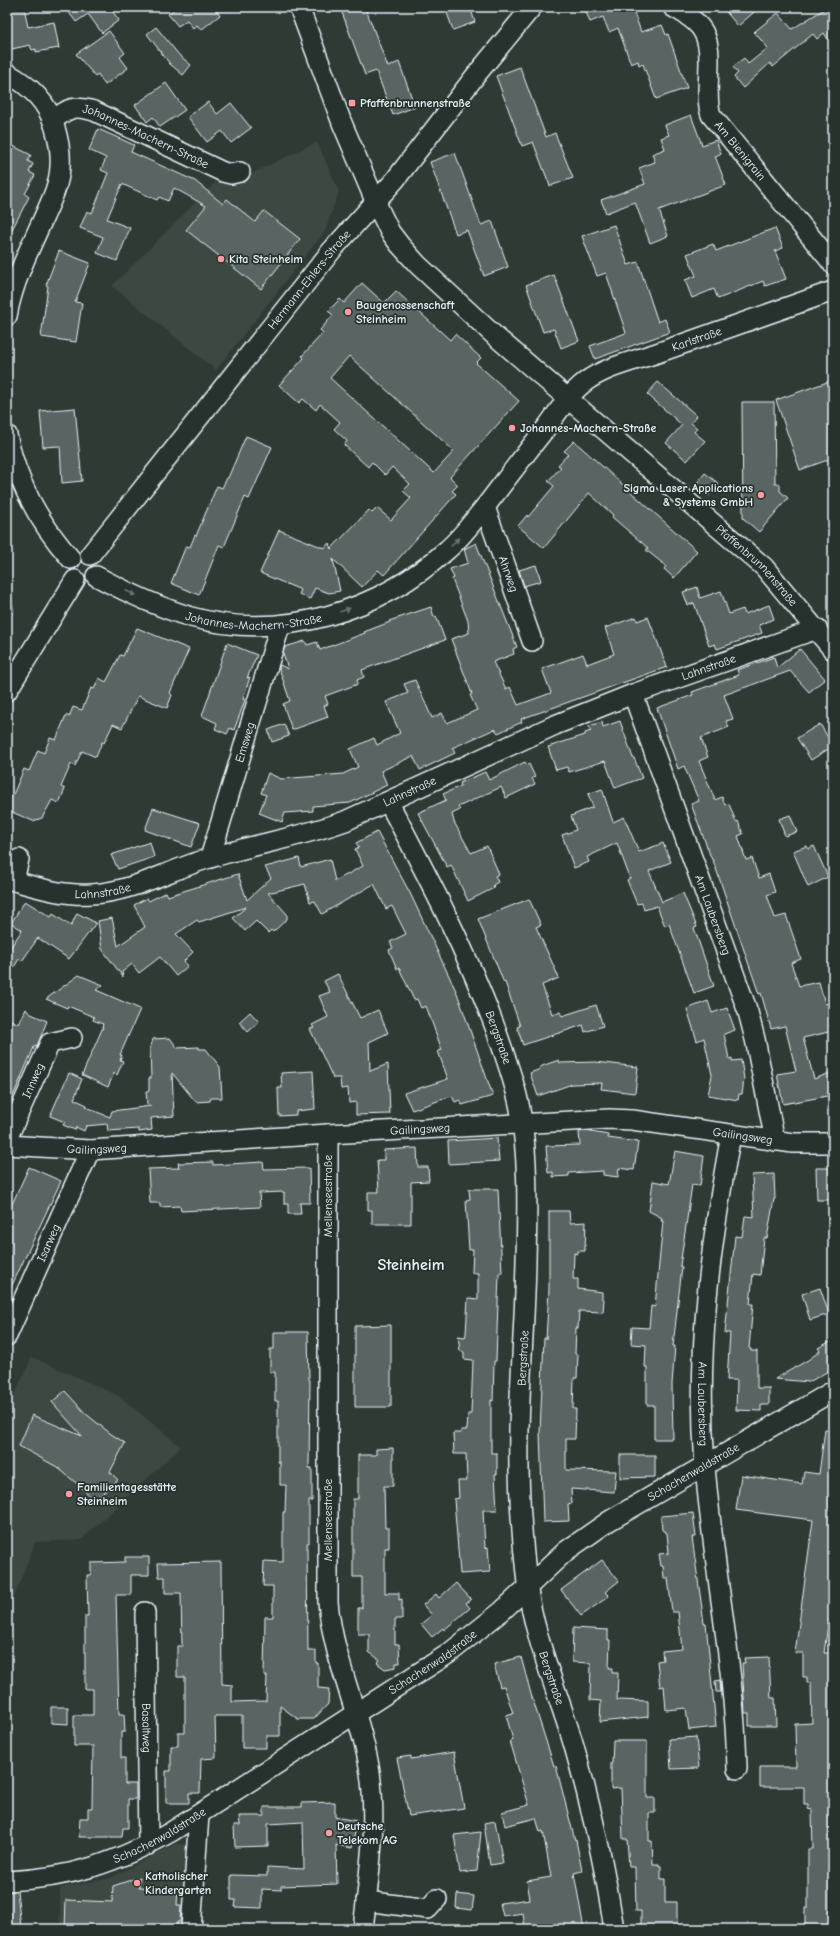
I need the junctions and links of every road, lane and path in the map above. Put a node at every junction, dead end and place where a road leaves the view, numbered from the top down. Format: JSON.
{"nodes":[{"id":1,"x":299,"y":7,"type":"edge"},
{"id":2,"x":532,"y":7,"type":"edge"},
{"id":3,"x":673,"y":7,"type":"edge"},
{"id":4,"x":7,"y":73,"type":"edge"},
{"id":5,"x":53,"y":120,"type":"junction"},
{"id":6,"x":240,"y":172,"type":"dead end"},
{"id":7,"x":376,"y":203,"type":"junction"},
{"id":8,"x":833,"y":264,"type":"edge"},
{"id":9,"x":833,"y":291,"type":"edge"},
{"id":10,"x":7,"y":316,"type":"edge"},
{"id":11,"x":568,"y":399,"type":"junction"},
{"id":12,"x":7,"y":435,"type":"edge"},
{"id":13,"x":485,"y":507,"type":"junction"},
{"id":14,"x":90,"y":555,"type":"junction"},
{"id":15,"x":71,"y":559,"type":"junction"},
{"id":16,"x":96,"y":576,"type":"junction"},
{"id":17,"x":74,"y":580,"type":"junction"},
{"id":18,"x":280,"y":626,"type":"junction"},
{"id":19,"x":816,"y":629,"type":"junction"},
{"id":20,"x":532,"y":641,"type":"dead end"},
{"id":21,"x":833,"y":650,"type":"edge"},
{"id":22,"x":7,"y":691,"type":"edge"},
{"id":23,"x":634,"y":694,"type":"junction"},
{"id":24,"x":389,"y":803,"type":"junction"},
{"id":25,"x":210,"y":858,"type":"junction"},
{"id":26,"x":19,"y":859,"type":"dead end"},
{"id":27,"x":72,"y":1038,"type":"dead end"},
{"id":28,"x":522,"y":1123,"type":"junction"},
{"id":29,"x":328,"y":1134,"type":"junction"},
{"id":30,"x":731,"y":1135,"type":"junction"},
{"id":31,"x":7,"y":1139,"type":"edge"},
{"id":32,"x":775,"y":1141,"type":"junction"},
{"id":33,"x":833,"y":1143,"type":"edge"},
{"id":34,"x":7,"y":1145,"type":"edge"},
{"id":35,"x":90,"y":1150,"type":"junction"},
{"id":36,"x":7,"y":1336,"type":"edge"},
{"id":37,"x":833,"y":1391,"type":"edge"},
{"id":38,"x":705,"y":1466,"type":"junction"},
{"id":39,"x":528,"y":1588,"type":"junction"},
{"id":40,"x":146,"y":1612,"type":"dead end"},
{"id":41,"x":356,"y":1713,"type":"junction"},
{"id":42,"x":737,"y":1769,"type":"dead end"},
{"id":43,"x":199,"y":1815,"type":"junction"},
{"id":44,"x":148,"y":1845,"type":"junction"},
{"id":45,"x":7,"y":1881,"type":"edge"},
{"id":46,"x":437,"y":1899,"type":"dead end"},
{"id":47,"x":366,"y":1900,"type":"junction"},
{"id":48,"x":192,"y":1929,"type":"edge"},
{"id":49,"x":363,"y":1929,"type":"edge"},
{"id":50,"x":614,"y":1929,"type":"edge"}],
"edges":[{"from":1,"to":7,"type":"street","name":"Pfaffenbrunnenstraße"},
{"from":2,"to":7,"type":"street","name":"Hermann-Ehlers-Straße"},
{"from":3,"to":8,"type":"street","name":"Am Bienigrain"},
{"from":4,"to":5,"type":"street"},
{"from":5,"to":6,"type":"street","name":"Johannes-Machern-Straße"},
{"from":5,"to":10,"type":"street"},
{"from":7,"to":11,"type":"street","name":"Pfaffenbrunnenstraße"},
{"from":7,"to":14,"type":"street","name":"Hermann-Ehlers-Straße"},
{"from":9,"to":11,"type":"street","name":"Karlstraße"},
{"from":11,"to":13,"type":"street","name":"Johannes-Machern-Straße"},
{"from":11,"to":19,"type":"street","name":"Pfaffenbrunnenstraße"},
{"from":12,"to":15,"type":"street"},
{"from":18,"to":13,"type":"street","name":"Johannes-Machern-Straße","one_way":true},
{"from":13,"to":20,"type":"street","name":"Ahrweg"},
{"from":14,"to":15,"type":"street"},
{"from":14,"to":16,"type":"street"},
{"from":15,"to":17,"type":"street"},
{"from":16,"to":17,"type":"street"},
{"from":16,"to":18,"type":"street","name":"Johannes-Machern-Straße","one_way":true},
{"from":17,"to":22,"type":"street"},
{"from":18,"to":25,"type":"street","name":"Emsweg"},
{"from":19,"to":21,"type":"street","name":"Pfaffenbrunnenstraße"},
{"from":19,"to":23,"type":"street","name":"Lahnstraße"},
{"from":23,"to":24,"type":"street","name":"Lahnstraße"},
{"from":23,"to":32,"type":"street","name":"Am Laubersberg"},
{"from":24,"to":25,"type":"street","name":"Lahnstraße"},
{"from":24,"to":28,"type":"street","name":"Bergstraße"},
{"from":25,"to":26,"type":"street","name":"Lahnstraße"},
{"from":27,"to":31,"type":"street","name":"Innweg"},
{"from":28,"to":29,"type":"street","name":"Gailingsweg"},
{"from":28,"to":30,"type":"street","name":"Gailingsweg"},
{"from":28,"to":39,"type":"street","name":"Bergstraße"},
{"from":29,"to":35,"type":"street","name":"Gailingsweg"},
{"from":29,"to":41,"type":"street","name":"Mellenseestraße"},
{"from":30,"to":32,"type":"street","name":"Gailingsweg"},
{"from":30,"to":38,"type":"street","name":"Am Laubersberg"},
{"from":32,"to":33,"type":"street","name":"Gailingsweg"},
{"from":34,"to":35,"type":"street","name":"Gailingsweg"},
{"from":35,"to":36,"type":"street","name":"Isarweg"},
{"from":37,"to":38,"type":"street","name":"Schachenwaldstraße"},
{"from":38,"to":39,"type":"street","name":"Schachenwaldstraße"},
{"from":38,"to":42,"type":"street","name":"Am Laubersberg"},
{"from":39,"to":41,"type":"street","name":"Schachenwaldstraße"},
{"from":39,"to":50,"type":"street","name":"Bergstraße"},
{"from":40,"to":44,"type":"street","name":"Basaltweg"},
{"from":41,"to":43,"type":"street","name":"Schachenwaldstraße"},
{"from":41,"to":47,"type":"street","name":"Mellenseestraße"},
{"from":43,"to":44,"type":"street","name":"Schachenwaldstraße"},
{"from":43,"to":48,"type":"street"},
{"from":44,"to":45,"type":"street","name":"Schachenwaldstraße"},
{"from":46,"to":47,"type":"street"},
{"from":47,"to":49,"type":"street","name":"Mellenseestraße"}]}
